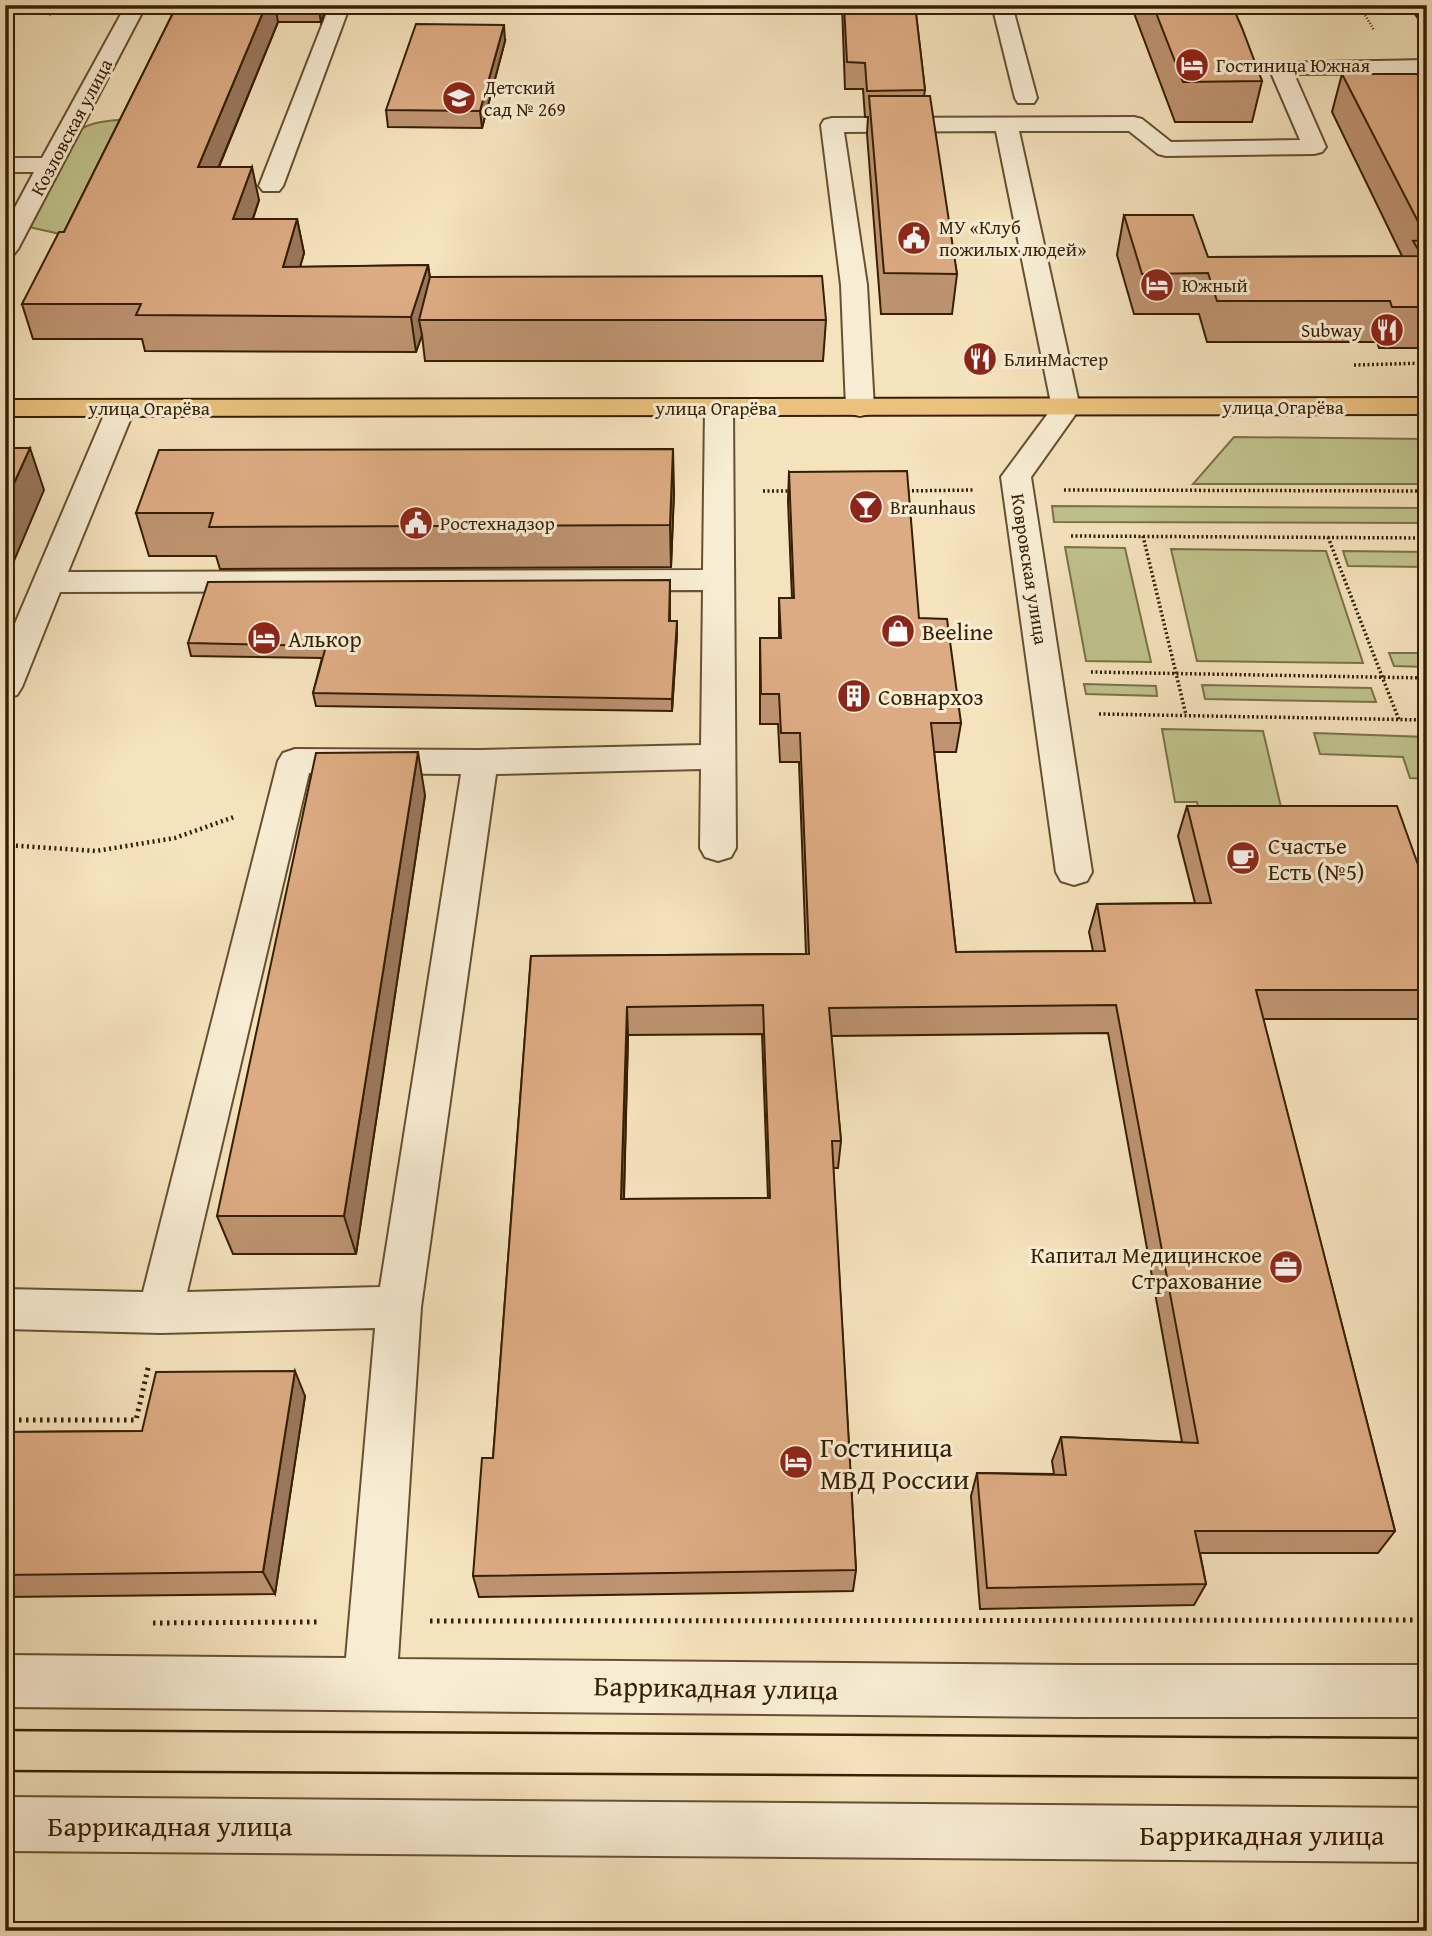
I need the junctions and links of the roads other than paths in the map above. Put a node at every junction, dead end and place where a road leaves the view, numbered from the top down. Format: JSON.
{"nodes":[{"id":1,"x":136,"y":5,"type":"edge"},
{"id":2,"x":340,"y":5,"type":"edge"},
{"id":3,"x":1002,"y":5,"type":"edge"},
{"id":4,"x":1420,"y":5,"type":"edge"},
{"id":5,"x":1427,"y":16,"type":"edge"},
{"id":6,"x":1427,"y":66,"type":"edge"},
{"id":7,"x":1026,"y":98,"type":"dead end"},
{"id":8,"x":1006,"y":124,"type":"junction"},
{"id":9,"x":5,"y":165,"type":"edge"},
{"id":10,"x":51,"y":165,"type":"junction"},
{"id":11,"x":271,"y":186,"type":"dead end"},
{"id":12,"x":5,"y":249,"type":"edge"},
{"id":13,"x":827,"y":285,"type":"dead end"},
{"id":14,"x":854,"y":285,"type":"junction"},
{"id":15,"x":1427,"y":406,"type":"edge"},
{"id":16,"x":5,"y":408,"type":"edge"},
{"id":17,"x":121,"y":408,"type":"junction"},
{"id":18,"x":719,"y":408,"type":"junction"},
{"id":19,"x":860,"y":408,"type":"junction"},
{"id":20,"x":1066,"y":408,"type":"junction"},
{"id":21,"x":719,"y":580,"type":"junction"},
{"id":22,"x":49,"y":582,"type":"junction"},
{"id":23,"x":5,"y":687,"type":"edge"},
{"id":24,"x":718,"y":757,"type":"junction"},
{"id":25,"x":480,"y":762,"type":"junction"},
{"id":26,"x":718,"y":848,"type":"dead end"},
{"id":27,"x":1074,"y":872,"type":"dead end"},
{"id":28,"x":399,"y":1307,"type":"junction"},
{"id":29,"x":5,"y":1310,"type":"edge"},
{"id":30,"x":160,"y":1313,"type":"junction"},
{"id":31,"x":5,"y":1681,"type":"edge"},
{"id":32,"x":370,"y":1683,"type":"junction"},
{"id":33,"x":1427,"y":1691,"type":"edge"},
{"id":34,"x":5,"y":1824,"type":"edge"},
{"id":35,"x":1427,"y":1835,"type":"edge"}],
"edges":[{"from":1,"to":10,"type":"street","name":"Козловская улица"},
{"from":2,"to":11,"type":"street"},
{"from":3,"to":7,"type":"street"},
{"from":4,"to":5,"type":"main road"},
{"from":6,"to":8,"type":"street"},
{"from":8,"to":14,"type":"street"},
{"from":8,"to":20,"type":"street"},
{"from":9,"to":10,"type":"street"},
{"from":10,"to":12,"type":"street","name":"Козловская улица"},
{"from":13,"to":14,"type":"street"},
{"from":14,"to":19,"type":"street"},
{"from":15,"to":20,"type":"main road","name":"улица Огарёва"},
{"from":16,"to":17,"type":"main road","name":"улица Огарёва"},
{"from":17,"to":18,"type":"main road","name":"улица Огарёва"},
{"from":17,"to":22,"type":"street"},
{"from":18,"to":19,"type":"main road","name":"улица Огарёва"},
{"from":18,"to":21,"type":"street"},
{"from":19,"to":20,"type":"main road","name":"улица Огарёва"},
{"from":20,"to":27,"type":"street","name":"Ковровская улица"},
{"from":21,"to":22,"type":"street"},
{"from":21,"to":24,"type":"street"},
{"from":22,"to":23,"type":"street"},
{"from":24,"to":25,"type":"street"},
{"from":24,"to":26,"type":"street"},
{"from":25,"to":28,"type":"street"},
{"from":25,"to":30,"type":"street"},
{"from":28,"to":30,"type":"street"},
{"from":28,"to":32,"type":"street"},
{"from":29,"to":30,"type":"street"},
{"from":31,"to":32,"type":"street","name":"Баррикадная улица"},
{"from":32,"to":33,"type":"street","name":"Баррикадная улица"},
{"from":34,"to":35,"type":"street","name":"Баррикадная улица"}]}
